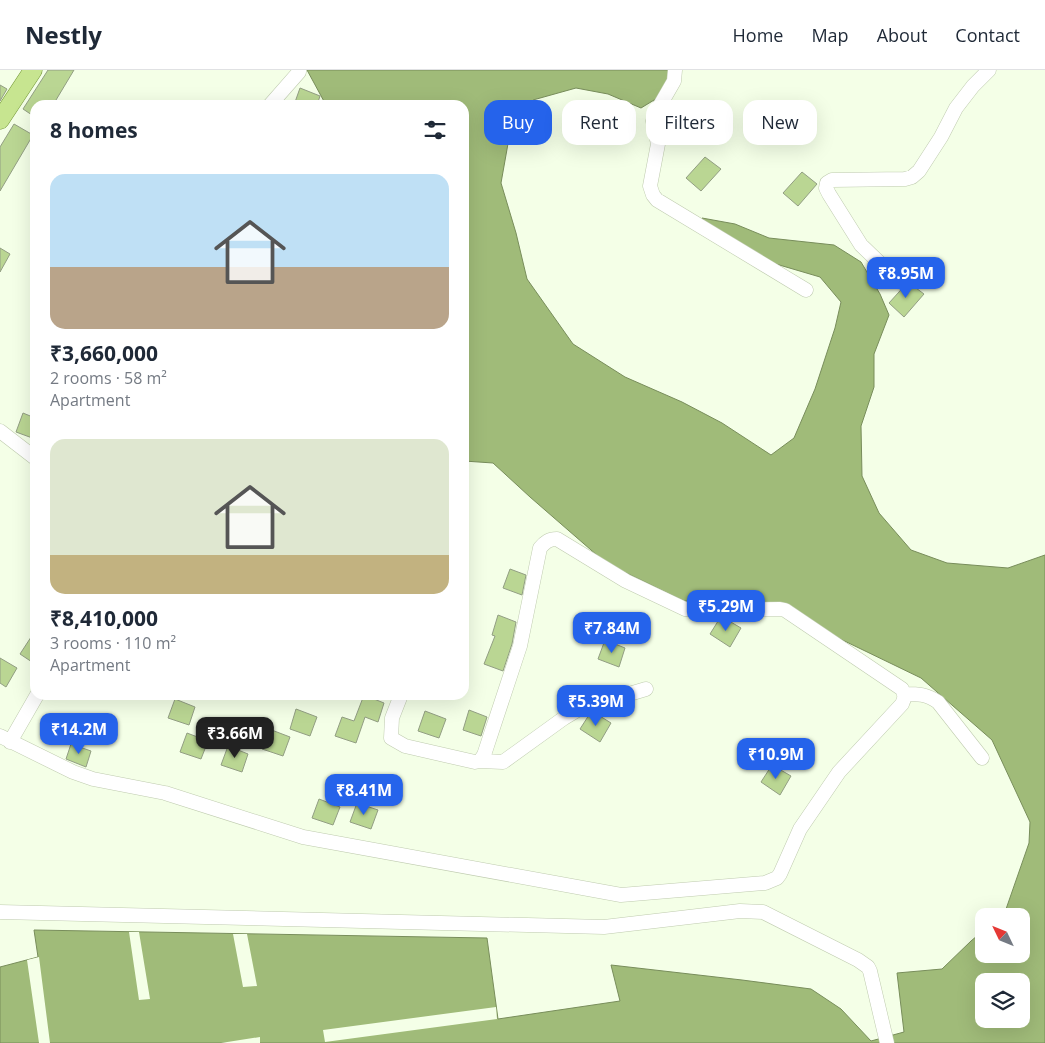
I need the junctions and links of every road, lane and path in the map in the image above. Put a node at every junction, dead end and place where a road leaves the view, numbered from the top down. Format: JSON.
{"nodes":[{"id":1,"x":33,"y":70,"type":"edge"},
{"id":2,"x":299,"y":70,"type":"edge"},
{"id":3,"x":675,"y":70,"type":"edge"},
{"id":4,"x":989,"y":70,"type":"edge"},
{"id":5,"x":274,"y":100,"type":"edge"},
{"id":6,"x":0,"y":120,"type":"edge"},
{"id":7,"x":888,"y":271,"type":"dead end"},
{"id":8,"x":806,"y":290,"type":"dead end"},
{"id":9,"x":0,"y":431,"type":"edge"},
{"id":10,"x":30,"y":454,"type":"edge"},
{"id":11,"x":646,"y":689,"type":"dead end"},
{"id":12,"x":904,"y":694,"type":"junction"},
{"id":13,"x":33,"y":700,"type":"edge"},
{"id":14,"x":399,"y":700,"type":"edge"},
{"id":15,"x":5,"y":739,"type":"edge"},
{"id":16,"x":982,"y":758,"type":"dead end"},
{"id":17,"x":480,"y":760,"type":"junction"},
{"id":18,"x":0,"y":912,"type":"edge"},
{"id":19,"x":888,"y":1043,"type":"edge"}],
"edges":[{"from":1,"to":6,"type":"main road"},
{"from":2,"to":5,"type":"street"},
{"from":3,"to":8,"type":"street"},
{"from":4,"to":7,"type":"street"},
{"from":9,"to":10,"type":"street"},
{"from":11,"to":17,"type":"street"},
{"from":12,"to":15,"type":"street"},
{"from":12,"to":16,"type":"street"},
{"from":12,"to":17,"type":"street"},
{"from":13,"to":15,"type":"street"},
{"from":14,"to":17,"type":"street"},
{"from":18,"to":19,"type":"street"}]}
